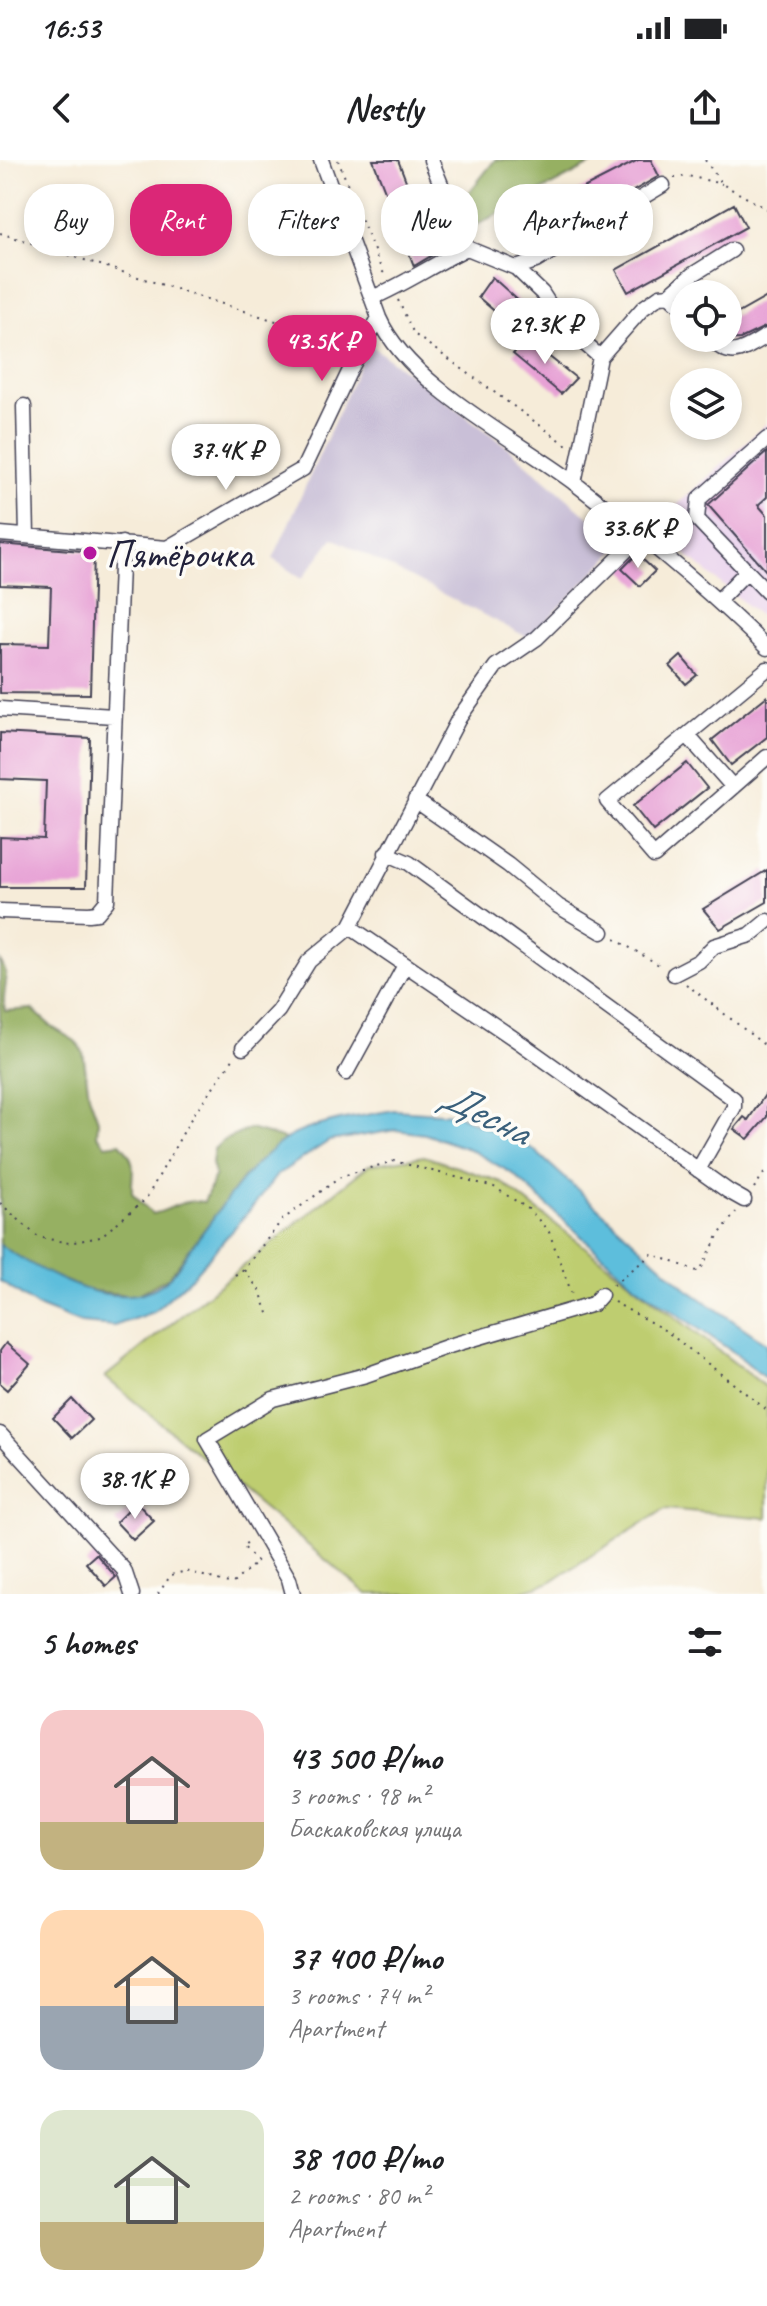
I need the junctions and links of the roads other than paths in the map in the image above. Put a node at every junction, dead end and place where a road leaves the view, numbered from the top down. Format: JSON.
{"nodes":[{"id":1,"x":321,"y":160,"type":"edge"},
{"id":2,"x":431,"y":160,"type":"edge"},
{"id":3,"x":441,"y":184,"type":"edge"},
{"id":4,"x":663,"y":185,"type":"road end"},
{"id":5,"x":732,"y":250,"type":"dead end"},
{"id":6,"x":478,"y":252,"type":"edge"},
{"id":7,"x":451,"y":256,"type":"edge"},
{"id":8,"x":516,"y":268,"type":"junction"},
{"id":9,"x":669,"y":295,"type":"joint"},
{"id":10,"x":372,"y":298,"type":"junction"},
{"id":11,"x":379,"y":318,"type":"junction"},
{"id":12,"x":767,"y":336,"type":"edge"},
{"id":13,"x":742,"y":350,"type":"edge"},
{"id":14,"x":600,"y":357,"type":"junction"},
{"id":15,"x":24,"y":406,"type":"dead end"},
{"id":16,"x":767,"y":439,"type":"edge"},
{"id":17,"x":574,"y":483,"type":"junction"},
{"id":18,"x":0,"y":534,"type":"edge"},
{"id":19,"x":27,"y":536,"type":"junction"},
{"id":20,"x":640,"y":537,"type":"junction"},
{"id":21,"x":122,"y":543,"type":"junction"},
{"id":22,"x":747,"y":571,"type":"junction"},
{"id":23,"x":767,"y":592,"type":"edge"},
{"id":24,"x":719,"y":600,"type":"junction"},
{"id":25,"x":767,"y":648,"type":"edge"},
{"id":26,"x":767,"y":669,"type":"edge"},
{"id":27,"x":0,"y":709,"type":"edge"},
{"id":28,"x":114,"y":716,"type":"junction"},
{"id":29,"x":687,"y":735,"type":"junction"},
{"id":30,"x":767,"y":757,"type":"edge"},
{"id":31,"x":733,"y":787,"type":"junction"},
{"id":32,"x":415,"y":800,"type":"junction"},
{"id":33,"x":386,"y":853,"type":"junction"},
{"id":34,"x":0,"y":911,"type":"edge"},
{"id":35,"x":767,"y":921,"type":"edge"},
{"id":36,"x":350,"y":927,"type":"junction"},
{"id":37,"x":602,"y":932,"type":"road end"},
{"id":38,"x":405,"y":965,"type":"junction"},
{"id":39,"x":674,"y":974,"type":"road end"},
{"id":40,"x":243,"y":1048,"type":"road end"},
{"id":41,"x":346,"y":1073,"type":"dead end"},
{"id":42,"x":698,"y":1170,"type":"junction"},
{"id":43,"x":744,"y":1200,"type":"road end"},
{"id":44,"x":601,"y":1295,"type":"road end"},
{"id":45,"x":0,"y":1434,"type":"edge"},
{"id":46,"x":132,"y":1594,"type":"edge"},
{"id":47,"x":293,"y":1594,"type":"edge"}],
"edges":[{"from":1,"to":10,"type":"street"},
{"from":2,"to":3,"type":"street"},
{"from":4,"to":8,"type":"street"},
{"from":5,"to":9,"type":"street"},
{"from":6,"to":8,"type":"street"},
{"from":7,"to":10,"type":"street"},
{"from":8,"to":14,"type":"street"},
{"from":9,"to":14,"type":"street"},
{"from":10,"to":11,"type":"street"},
{"from":11,"to":17,"type":"street"},
{"from":11,"to":21,"type":"street"},
{"from":12,"to":13,"type":"street"},
{"from":14,"to":17,"type":"street"},
{"from":15,"to":19,"type":"street"},
{"from":16,"to":22,"type":"street"},
{"from":17,"to":20,"type":"street"},
{"from":18,"to":19,"type":"street"},
{"from":19,"to":21,"type":"street"},
{"from":20,"to":24,"type":"street"},
{"from":20,"to":32,"type":"street"},
{"from":21,"to":28,"type":"street"},
{"from":22,"to":23,"type":"street"},
{"from":22,"to":24,"type":"street"},
{"from":24,"to":25,"type":"street"},
{"from":26,"to":29,"type":"street"},
{"from":27,"to":28,"type":"street"},
{"from":28,"to":34,"type":"street"},
{"from":29,"to":31,"type":"street"},
{"from":29,"to":31,"type":"street"},
{"from":30,"to":31,"type":"street"},
{"from":32,"to":33,"type":"street"},
{"from":32,"to":37,"type":"street"},
{"from":33,"to":36,"type":"street"},
{"from":33,"to":42,"type":"street"},
{"from":35,"to":39,"type":"street"},
{"from":36,"to":38,"type":"street"},
{"from":36,"to":40,"type":"street"},
{"from":38,"to":41,"type":"street"},
{"from":38,"to":42,"type":"street"},
{"from":42,"to":43,"type":"street"},
{"from":44,"to":47,"type":"street"},
{"from":45,"to":46,"type":"street"}]}
